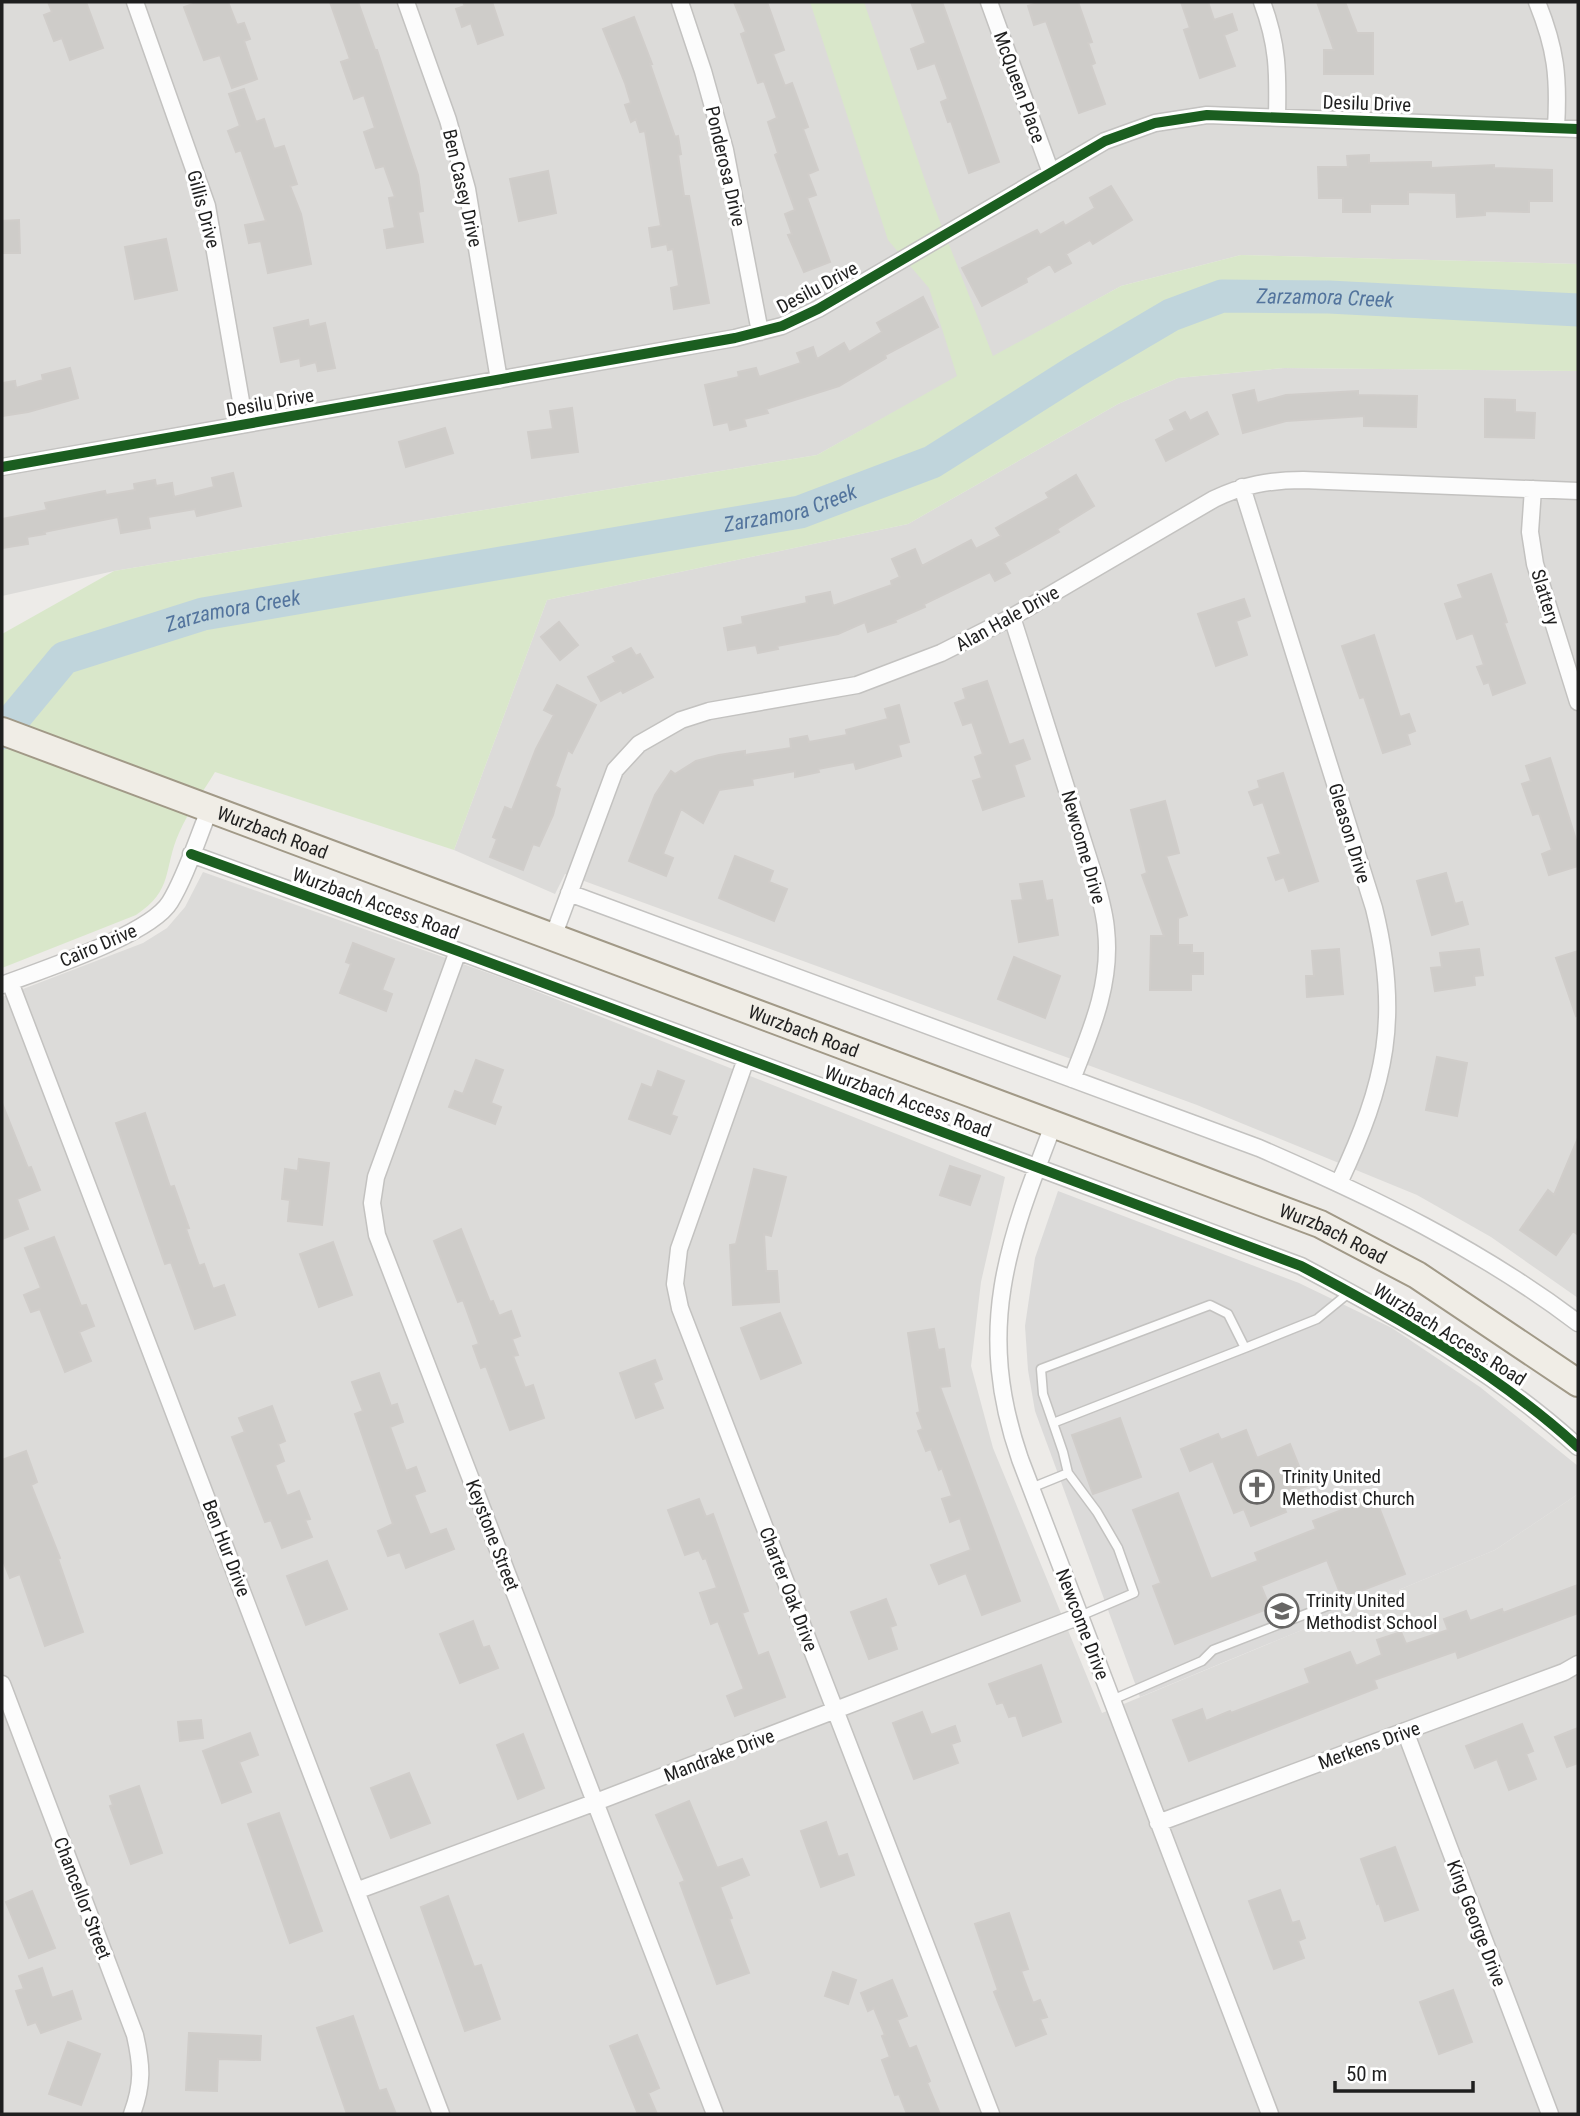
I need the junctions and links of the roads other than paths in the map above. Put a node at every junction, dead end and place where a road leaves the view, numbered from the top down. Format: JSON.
{"nodes":[{"id":1,"x":135,"y":2,"type":"edge"},
{"id":2,"x":406,"y":2,"type":"edge"},
{"id":3,"x":680,"y":2,"type":"edge"},
{"id":4,"x":989,"y":2,"type":"edge"},
{"id":5,"x":1262,"y":2,"type":"edge"},
{"id":6,"x":1537,"y":2,"type":"edge"},
{"id":7,"x":1277,"y":117,"type":"junction"},
{"id":8,"x":1556,"y":128,"type":"junction"},
{"id":9,"x":1578,"y":129,"type":"edge"},
{"id":10,"x":1051,"y":173,"type":"junction"},
{"id":11,"x":760,"y":332,"type":"junction"},
{"id":12,"x":499,"y":380,"type":"junction"},
{"id":13,"x":245,"y":424,"type":"junction"},
{"id":14,"x":2,"y":467,"type":"edge"},
{"id":15,"x":1242,"y":487,"type":"junction"},
{"id":16,"x":1533,"y":489,"type":"junction"},
{"id":17,"x":1578,"y":492,"type":"edge"},
{"id":18,"x":1012,"y":617,"type":"junction"},
{"id":19,"x":1578,"y":702,"type":"edge"},
{"id":20,"x":2,"y":731,"type":"edge"},
{"id":21,"x":210,"y":808,"type":"junction"},
{"id":22,"x":191,"y":854,"type":"junction"},
{"id":23,"x":569,"y":893,"type":"junction"},
{"id":24,"x":553,"y":937,"type":"junction"},
{"id":25,"x":458,"y":951,"type":"junction"},
{"id":26,"x":6,"y":983,"type":"edge"},
{"id":27,"x":746,"y":1059,"type":"junction"},
{"id":28,"x":1072,"y":1079,"type":"junction"},
{"id":29,"x":1054,"y":1123,"type":"junction"},
{"id":30,"x":1037,"y":1168,"type":"junction"},
{"id":31,"x":1339,"y":1183,"type":"junction"},
{"id":32,"x":1350,"y":1292,"type":"junction"},
{"id":33,"x":1576,"y":1317,"type":"edge"},
{"id":34,"x":1245,"y":1348,"type":"junction"},
{"id":35,"x":1578,"y":1383,"type":"edge"},
{"id":36,"x":1053,"y":1423,"type":"junction"},
{"id":37,"x":1578,"y":1447,"type":"edge"},
{"id":38,"x":1068,"y":1473,"type":"junction"},
{"id":39,"x":1031,"y":1488,"type":"junction"},
{"id":40,"x":1332,"y":1604,"type":"dead end"},
{"id":41,"x":1080,"y":1616,"type":"junction"},
{"id":42,"x":1578,"y":1664,"type":"edge"},
{"id":43,"x":2,"y":1684,"type":"edge"},
{"id":44,"x":1112,"y":1700,"type":"junction"},
{"id":45,"x":837,"y":1710,"type":"junction"},
{"id":46,"x":1405,"y":1731,"type":"junction"},
{"id":47,"x":596,"y":1802,"type":"junction"},
{"id":48,"x":1158,"y":1823,"type":"junction"},
{"id":49,"x":356,"y":1891,"type":"junction"},
{"id":50,"x":132,"y":2114,"type":"edge"},
{"id":51,"x":441,"y":2114,"type":"edge"},
{"id":52,"x":715,"y":2114,"type":"edge"},
{"id":53,"x":992,"y":2114,"type":"edge"},
{"id":54,"x":1270,"y":2114,"type":"edge"},
{"id":55,"x":1550,"y":2114,"type":"edge"}],
"edges":[{"from":1,"to":13,"type":"street","name":"Gillis Drive"},
{"from":2,"to":12,"type":"street","name":"Ben Casey Drive"},
{"from":3,"to":11,"type":"street","name":"Ponderosa Drive"},
{"from":4,"to":10,"type":"street","name":"McQueen Place"},
{"from":5,"to":7,"type":"street"},
{"from":6,"to":8,"type":"street"},
{"from":7,"to":8,"type":"street","name":"Desilu Drive"},
{"from":7,"to":10,"type":"street","name":"Desilu Drive"},
{"from":8,"to":9,"type":"street","name":"Desilu Drive"},
{"from":10,"to":11,"type":"street","name":"Desilu Drive"},
{"from":11,"to":12,"type":"street","name":"Desilu Drive"},
{"from":12,"to":13,"type":"street","name":"Desilu Drive"},
{"from":13,"to":14,"type":"street","name":"Desilu Drive"},
{"from":15,"to":16,"type":"street","name":"Alan Hale Drive"},
{"from":15,"to":18,"type":"street","name":"Alan Hale Drive"},
{"from":15,"to":31,"type":"street","name":"Gleason Drive"},
{"from":16,"to":17,"type":"street","name":"Alan Hale Drive"},
{"from":16,"to":19,"type":"street","name":"Slattery"},
{"from":18,"to":23,"type":"street","name":"Alan Hale Drive"},
{"from":18,"to":28,"type":"street","name":"Newcome Drive"},
{"from":20,"to":21,"type":"main road","name":"Wurzbach Road"},
{"from":21,"to":22,"type":"street","name":"Cairo Drive"},
{"from":21,"to":24,"type":"main road","name":"Wurzbach Road"},
{"from":22,"to":25,"type":"street","name":"Wurzbach Access Road"},
{"from":22,"to":26,"type":"street","name":"Cairo Drive"},
{"from":23,"to":24,"type":"street","name":"Alan Hale Drive"},
{"from":23,"to":28,"type":"street"},
{"from":24,"to":29,"type":"main road","name":"Wurzbach Road"},
{"from":25,"to":27,"type":"street","name":"Wurzbach Access Road"},
{"from":25,"to":47,"type":"street","name":"Keystone Street"},
{"from":26,"to":49,"type":"street","name":"Ben Hur Drive"},
{"from":27,"to":30,"type":"street","name":"Wurzbach Access Road"},
{"from":27,"to":45,"type":"street","name":"Charter Oak Drive"},
{"from":28,"to":31,"type":"street"},
{"from":29,"to":30,"type":"street","name":"Newcome Drive"},
{"from":29,"to":35,"type":"main road","name":"Wurzbach Road"},
{"from":30,"to":32,"type":"street","name":"Wurzbach Access Road"},
{"from":30,"to":39,"type":"street","name":"Newcome Drive"},
{"from":31,"to":33,"type":"street"},
{"from":32,"to":34,"type":"lane"},
{"from":32,"to":37,"type":"street","name":"Wurzbach Access Road"},
{"from":34,"to":36,"type":"lane"},
{"from":34,"to":36,"type":"lane"},
{"from":36,"to":38,"type":"lane"},
{"from":38,"to":39,"type":"lane"},
{"from":38,"to":41,"type":"lane"},
{"from":39,"to":41,"type":"street","name":"Newcome Drive"},
{"from":40,"to":44,"type":"lane"},
{"from":41,"to":44,"type":"street","name":"Newcome Drive"},
{"from":41,"to":45,"type":"street","name":"Mandrake Drive"},
{"from":42,"to":46,"type":"street","name":"Merkens Drive"},
{"from":43,"to":50,"type":"street","name":"Chancellor Street"},
{"from":44,"to":48,"type":"street","name":"Newcome Drive"},
{"from":45,"to":47,"type":"street","name":"Mandrake Drive"},
{"from":45,"to":53,"type":"street","name":"Charter Oak Drive"},
{"from":46,"to":48,"type":"street","name":"Merkens Drive"},
{"from":46,"to":55,"type":"street","name":"King George Drive"},
{"from":47,"to":49,"type":"street","name":"Mandrake Drive"},
{"from":47,"to":52,"type":"street","name":"Keystone Street"},
{"from":48,"to":54,"type":"street","name":"Newcome Drive"},
{"from":49,"to":51,"type":"street","name":"Ben Hur Drive"}]}
